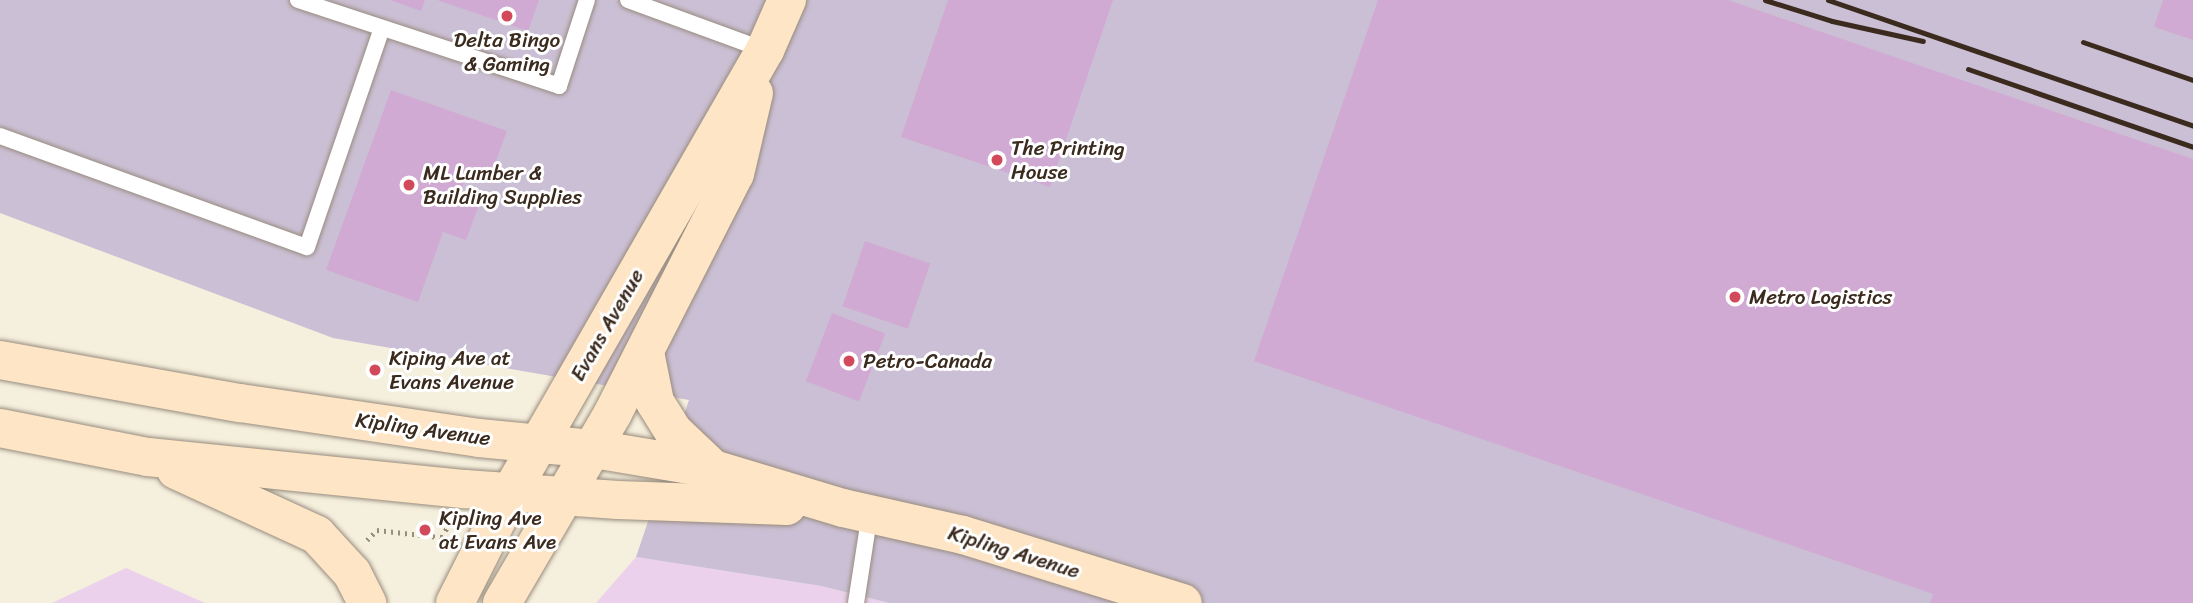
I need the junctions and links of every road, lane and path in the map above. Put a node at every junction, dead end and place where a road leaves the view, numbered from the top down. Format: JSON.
{"nodes":[{"id":1,"x":298,"y":0,"type":"edge"},
{"id":2,"x":587,"y":0,"type":"edge"},
{"id":3,"x":628,"y":0,"type":"edge"},
{"id":4,"x":787,"y":0,"type":"edge"},
{"id":5,"x":382,"y":27,"type":"junction"},
{"id":6,"x":765,"y":50,"type":"junction"},
{"id":7,"x":0,"y":136,"type":"edge"},
{"id":8,"x":645,"y":352,"type":"junction"},
{"id":9,"x":0,"y":360,"type":"edge"},
{"id":10,"x":0,"y":428,"type":"edge"},
{"id":11,"x":539,"y":443,"type":"junction"},
{"id":12,"x":594,"y":449,"type":"junction"},
{"id":13,"x":148,"y":457,"type":"junction"},
{"id":14,"x":713,"y":469,"type":"junction"},
{"id":15,"x":512,"y":490,"type":"junction"},
{"id":16,"x":566,"y":496,"type":"junction"},
{"id":17,"x":857,"y":511,"type":"junction"},
{"id":18,"x":447,"y":527,"type":"dead end"},
{"id":19,"x":442,"y":537,"type":"junction"},
{"id":20,"x":455,"y":539,"type":"dead end"},
{"id":21,"x":359,"y":549,"type":"dead end"},
{"id":22,"x":367,"y":603,"type":"edge"},
{"id":23,"x":455,"y":603,"type":"edge"},
{"id":24,"x":502,"y":603,"type":"edge"},
{"id":25,"x":856,"y":603,"type":"edge"},
{"id":26,"x":1183,"y":603,"type":"edge"}],
"edges":[{"from":1,"to":5,"type":"lane"},
{"from":2,"to":5,"type":"lane"},
{"from":3,"to":6,"type":"lane"},
{"from":4,"to":6,"type":"main road","name":"Evans Avenue"},
{"from":5,"to":7,"type":"lane"},
{"from":6,"to":8,"type":"main road","name":"Evans Avenue"},
{"from":6,"to":11,"type":"main road","name":"Evans Avenue"},
{"from":8,"to":12,"type":"main road","name":"Evans Avenue"},
{"from":8,"to":14,"type":"main road"},
{"from":9,"to":11,"type":"main road","name":"Kipling Avenue"},
{"from":10,"to":13,"type":"main road","name":"Kipling Avenue"},
{"from":11,"to":12,"type":"main road","name":"Kipling Avenue"},
{"from":11,"to":15,"type":"main road","name":"Evans Avenue"},
{"from":12,"to":14,"type":"main road","name":"Kipling Avenue"},
{"from":12,"to":16,"type":"main road","name":"Evans Avenue"},
{"from":13,"to":15,"type":"main road","name":"Kipling Avenue"},
{"from":13,"to":22,"type":"main road"},
{"from":14,"to":17,"type":"main road","name":"Kipling Avenue"},
{"from":15,"to":16,"type":"main road","name":"Kipling Avenue"},
{"from":15,"to":23,"type":"main road","name":"Evans Avenue"},
{"from":16,"to":17,"type":"main road","name":"Kipling Avenue"},
{"from":16,"to":24,"type":"main road","name":"Evans Avenue"},
{"from":17,"to":25,"type":"lane"},
{"from":17,"to":26,"type":"main road","name":"Kipling Avenue"},
{"from":18,"to":19,"type":"path"},
{"from":19,"to":20,"type":"path"},
{"from":19,"to":21,"type":"path"}]}
